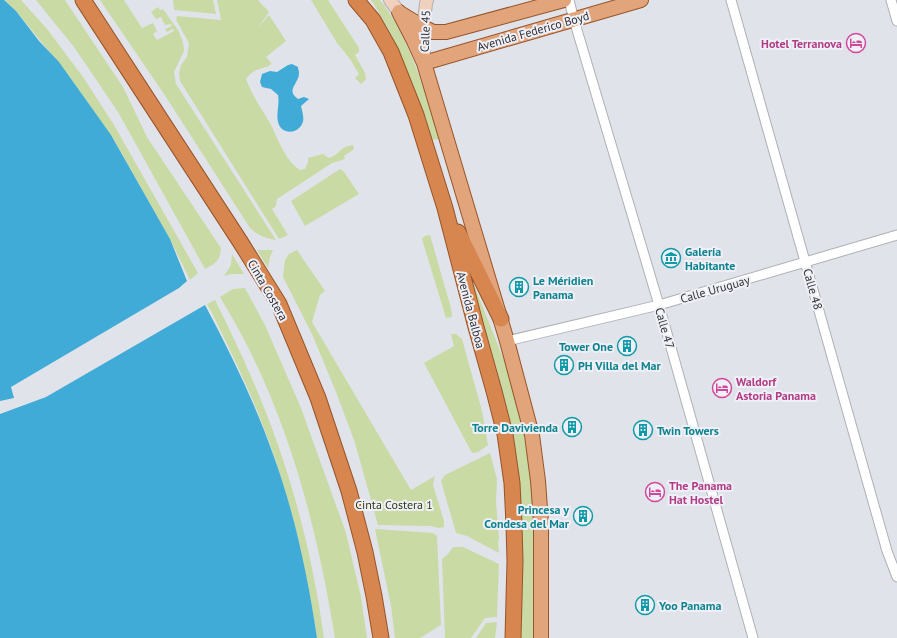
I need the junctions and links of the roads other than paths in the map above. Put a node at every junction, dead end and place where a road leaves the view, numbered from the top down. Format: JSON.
{"nodes":[{"id":1,"x":83,"y":0,"type":"edge"},
{"id":2,"x":356,"y":0,"type":"edge"},
{"id":3,"x":362,"y":0,"type":"edge"},
{"id":4,"x":390,"y":0,"type":"edge"},
{"id":5,"x":428,"y":0,"type":"edge"},
{"id":6,"x":564,"y":0,"type":"edge"},
{"id":7,"x":569,"y":0,"type":"edge"},
{"id":8,"x":641,"y":0,"type":"edge"},
{"id":9,"x":731,"y":0,"type":"edge"},
{"id":10,"x":891,"y":0,"type":"edge"},
{"id":11,"x":399,"y":12,"type":"junction"},
{"id":12,"x":373,"y":20,"type":"junction"},
{"id":13,"x":574,"y":20,"type":"junction"},
{"id":14,"x":897,"y":21,"type":"edge"},
{"id":15,"x":423,"y":27,"type":"junction"},
{"id":16,"x":424,"y":63,"type":"junction"},
{"id":17,"x":445,"y":208,"type":"junction"},
{"id":18,"x":897,"y":235,"type":"edge"},
{"id":19,"x":805,"y":262,"type":"junction"},
{"id":20,"x":659,"y":305,"type":"junction"},
{"id":21,"x":501,"y":319,"type":"junction"},
{"id":22,"x":508,"y":340,"type":"junction"},
{"id":23,"x":897,"y":577,"type":"edge"},
{"id":24,"x":512,"y":635,"type":"edge"},
{"id":25,"x":381,"y":638,"type":"edge"},
{"id":26,"x":541,"y":638,"type":"edge"},
{"id":27,"x":754,"y":638,"type":"edge"}],
"edges":[{"from":1,"to":25,"type":"highway","name":"Cinta Costera"},
{"from":2,"to":12,"type":"highway","name":"Avenida Balboa"},
{"from":3,"to":12,"type":"highway"},
{"from":4,"to":11,"type":"main road","name":"Avenida Balboa"},
{"from":5,"to":15,"type":"main road","name":"Calle 45"},
{"from":6,"to":15,"type":"main road","name":"Avenida Federico Boyd"},
{"from":7,"to":13,"type":"street","name":"Calle 47"},
{"from":8,"to":13,"type":"main road","name":"Avenida Federico Boyd"},
{"from":9,"to":19,"type":"street","name":"Calle 48"},
{"from":10,"to":14,"type":"street"},
{"from":11,"to":15,"type":"main road","name":"Avenida Federico Boyd"},
{"from":11,"to":16,"type":"main road","name":"Avenida Balboa"},
{"from":12,"to":17,"type":"highway","name":"Avenida Balboa"},
{"from":13,"to":16,"type":"main road","name":"Avenida Federico Boyd"},
{"from":13,"to":20,"type":"street","name":"Calle 47"},
{"from":15,"to":16,"type":"main road","name":"Calle 45"},
{"from":16,"to":21,"type":"main road","name":"Avenida Balboa"},
{"from":17,"to":21,"type":"highway"},
{"from":17,"to":24,"type":"highway","name":"Avenida Balboa"},
{"from":18,"to":19,"type":"street","name":"Calle Uruguay"},
{"from":19,"to":20,"type":"street","name":"Calle Uruguay"},
{"from":19,"to":23,"type":"street","name":"Calle 48"},
{"from":20,"to":22,"type":"street","name":"Calle Uruguay"},
{"from":20,"to":27,"type":"street","name":"Calle 47"},
{"from":21,"to":22,"type":"main road","name":"Avenida Balboa"},
{"from":22,"to":26,"type":"main road","name":"Avenida Balboa"}]}
